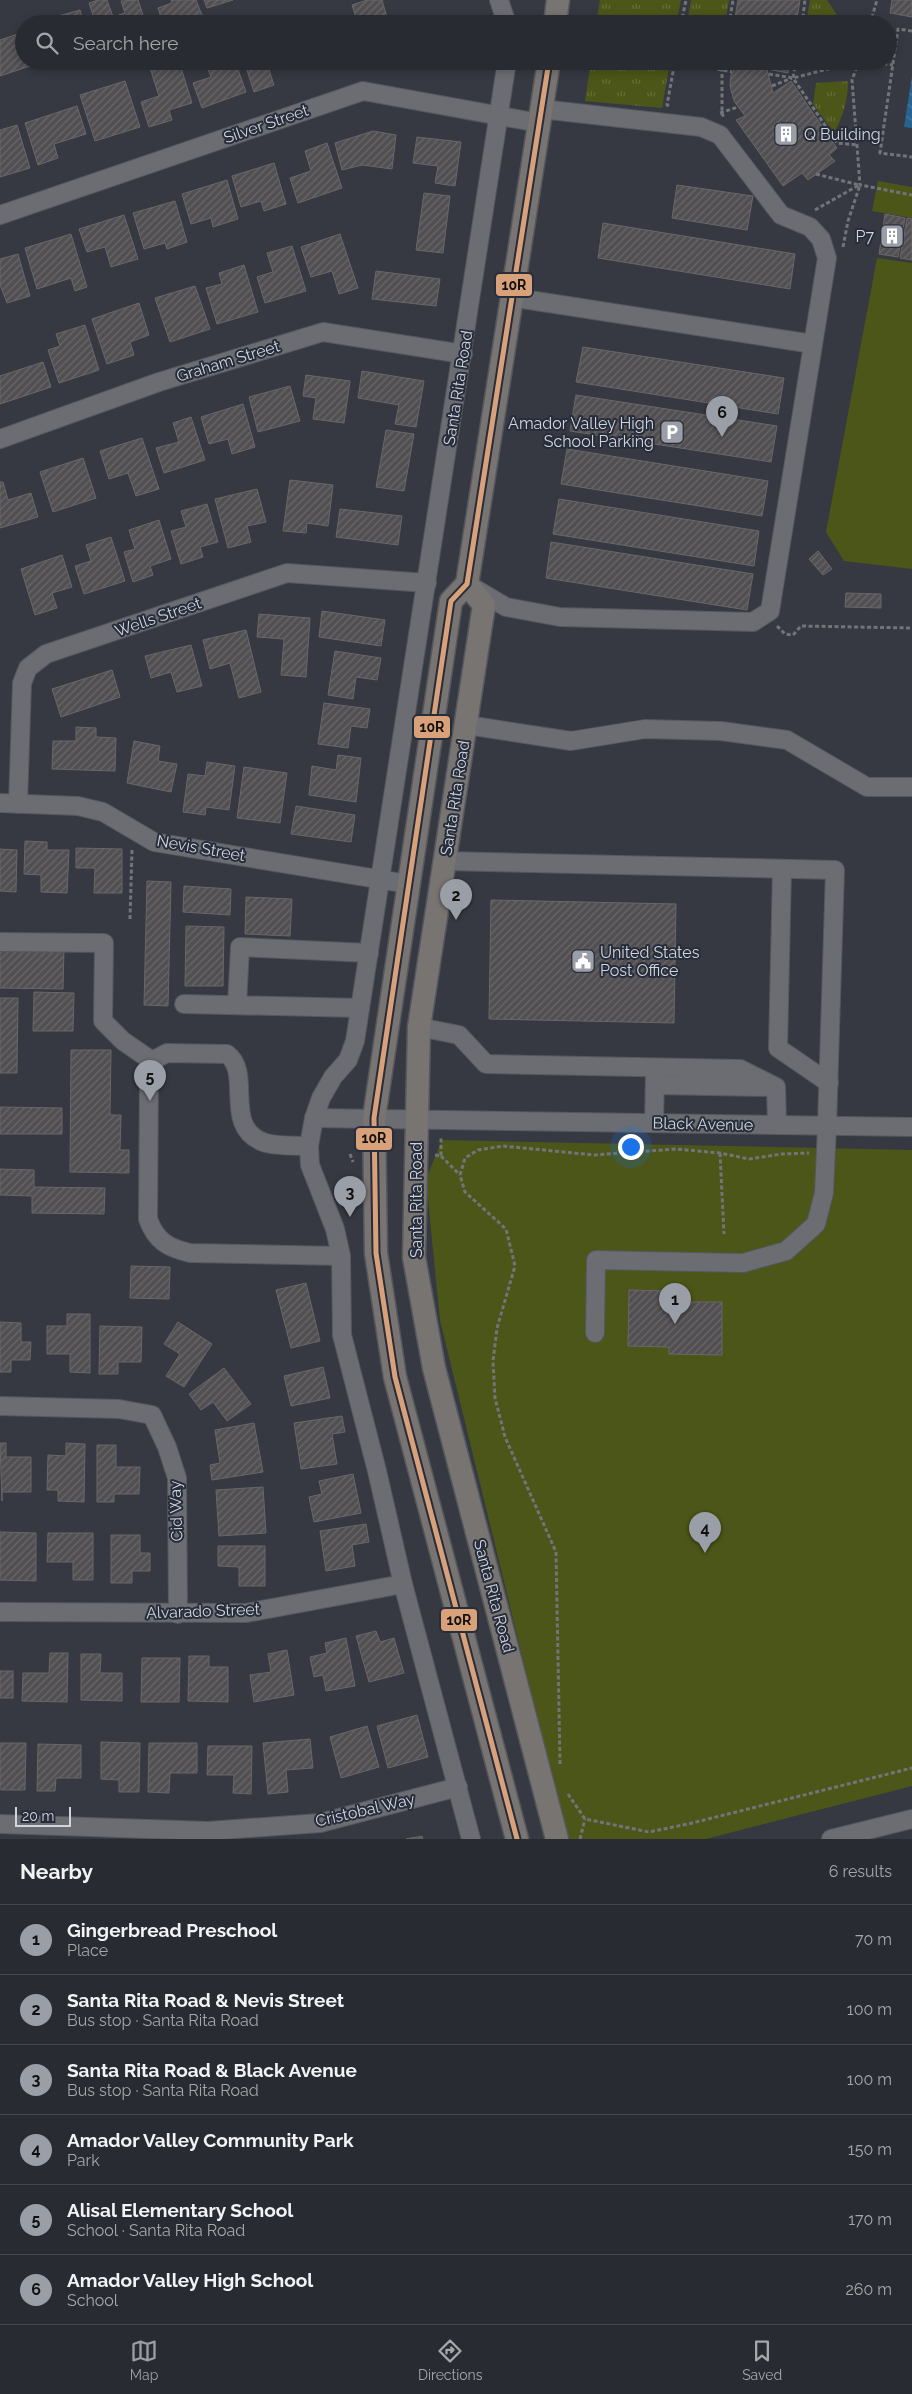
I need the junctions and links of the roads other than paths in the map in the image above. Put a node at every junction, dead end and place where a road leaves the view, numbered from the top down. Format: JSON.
{"nodes":[{"id":1,"x":499,"y":0,"type":"edge"},
{"id":2,"x":558,"y":0,"type":"edge"},
{"id":3,"x":504,"y":15,"type":"edge"},
{"id":4,"x":556,"y":15,"type":"edge"},
{"id":5,"x":506,"y":70,"type":"edge"},
{"id":6,"x":547,"y":70,"type":"edge"},
{"id":7,"x":499,"y":116,"type":"junction"},
{"id":8,"x":540,"y":116,"type":"junction"},
{"id":9,"x":0,"y":215,"type":"edge"},
{"id":10,"x":510,"y":297,"type":"junction"},
{"id":11,"x":813,"y":344,"type":"junction"},
{"id":12,"x":463,"y":354,"type":"junction"},
{"id":13,"x":0,"y":439,"type":"edge"},
{"id":14,"x":427,"y":583,"type":"junction"},
{"id":15,"x":467,"y":584,"type":"junction"},
{"id":16,"x":432,"y":719,"type":"junction"},
{"id":17,"x":467,"y":724,"type":"junction"},
{"id":18,"x":912,"y":787,"type":"edge"},
{"id":19,"x":0,"y":804,"type":"edge"},
{"id":20,"x":18,"y":804,"type":"junction"},
{"id":21,"x":445,"y":861,"type":"junction"},
{"id":22,"x":782,"y":869,"type":"junction"},
{"id":23,"x":380,"y":879,"type":"junction"},
{"id":24,"x":408,"y":884,"type":"junction"},
{"id":25,"x":0,"y":942,"type":"edge"},
{"id":26,"x":369,"y":952,"type":"junction"},
{"id":27,"x":184,"y":1004,"type":"dead end"},
{"id":28,"x":237,"y":1005,"type":"junction"},
{"id":29,"x":360,"y":1008,"type":"junction"},
{"id":30,"x":419,"y":1027,"type":"junction"},
{"id":31,"x":152,"y":1061,"type":"junction"},
{"id":32,"x":656,"y":1067,"type":"junction"},
{"id":33,"x":829,"y":1083,"type":"junction"},
{"id":34,"x":655,"y":1085,"type":"junction"},
{"id":35,"x":776,"y":1087,"type":"junction"},
{"id":36,"x":314,"y":1118,"type":"junction"},
{"id":37,"x":374,"y":1118,"type":"junction"},
{"id":38,"x":416,"y":1120,"type":"junction"},
{"id":39,"x":654,"y":1123,"type":"junction"},
{"id":40,"x":777,"y":1125,"type":"junction"},
{"id":41,"x":827,"y":1126,"type":"junction"},
{"id":42,"x":912,"y":1127,"type":"edge"},
{"id":43,"x":309,"y":1146,"type":"junction"},
{"id":44,"x":341,"y":1256,"type":"junction"},
{"id":45,"x":595,"y":1334,"type":"dead end"},
{"id":46,"x":0,"y":1406,"type":"edge"},
{"id":47,"x":403,"y":1584,"type":"junction"},
{"id":48,"x":0,"y":1612,"type":"edge"},
{"id":49,"x":178,"y":1614,"type":"junction"},
{"id":50,"x":458,"y":1787,"type":"junction"},
{"id":51,"x":912,"y":1818,"type":"edge"},
{"id":52,"x":0,"y":1824,"type":"edge"},
{"id":53,"x":471,"y":1839,"type":"edge"},
{"id":54,"x":517,"y":1839,"type":"edge"},
{"id":55,"x":557,"y":1839,"type":"edge"},
{"id":56,"x":831,"y":1839,"type":"edge"}],
"edges":[{"from":1,"to":3,"type":"street"},
{"from":2,"to":4,"type":"main road"},
{"from":5,"to":7,"type":"street","name":"Santa Rita Road"},
{"from":6,"to":8,"type":"main road"},
{"from":7,"to":8,"type":"street","name":"Silver Street"},
{"from":7,"to":9,"type":"street","name":"Silver Street"},
{"from":7,"to":12,"type":"street","name":"Santa Rita Road"},
{"from":8,"to":10,"type":"main road"},
{"from":8,"to":11,"type":"street","name":"Silver Street"},
{"from":10,"to":11,"type":"street"},
{"from":10,"to":15,"type":"main road"},
{"from":11,"to":15,"type":"street","name":"Silver Street"},
{"from":12,"to":13,"type":"street","name":"Graham Street"},
{"from":12,"to":14,"type":"street","name":"Santa Rita Road"},
{"from":14,"to":20,"type":"street","name":"Wells Street"},
{"from":14,"to":23,"type":"street","name":"Santa Rita Road"},
{"from":15,"to":16,"type":"main road","name":"Santa Rita Road"},
{"from":15,"to":17,"type":"main road","name":"Santa Rita Road"},
{"from":16,"to":17,"type":"main road"},
{"from":16,"to":24,"type":"main road","name":"Santa Rita Road"},
{"from":17,"to":18,"type":"street"},
{"from":17,"to":21,"type":"main road","name":"Santa Rita Road"},
{"from":19,"to":20,"type":"street","name":"Nevis Street"},
{"from":20,"to":23,"type":"street","name":"Nevis Street"},
{"from":21,"to":22,"type":"street"},
{"from":21,"to":30,"type":"main road","name":"Santa Rita Road"},
{"from":22,"to":33,"type":"street"},
{"from":22,"to":33,"type":"street"},
{"from":23,"to":24,"type":"street","name":"Nevis Street"},
{"from":23,"to":26,"type":"street","name":"Santa Rita Road"},
{"from":24,"to":37,"type":"main road","name":"Santa Rita Road"},
{"from":25,"to":31,"type":"street"},
{"from":26,"to":28,"type":"street"},
{"from":26,"to":29,"type":"street","name":"Santa Rita Road"},
{"from":27,"to":28,"type":"street"},
{"from":28,"to":29,"type":"street"},
{"from":29,"to":36,"type":"street","name":"Santa Rita Road"},
{"from":30,"to":32,"type":"street"},
{"from":30,"to":38,"type":"main road","name":"Santa Rita Road"},
{"from":31,"to":43,"type":"street"},
{"from":31,"to":44,"type":"street"},
{"from":32,"to":34,"type":"street"},
{"from":32,"to":35,"type":"street"},
{"from":33,"to":41,"type":"street"},
{"from":34,"to":35,"type":"street"},
{"from":34,"to":39,"type":"street"},
{"from":35,"to":40,"type":"street"},
{"from":36,"to":37,"type":"street","name":"Black Avenue"},
{"from":36,"to":43,"type":"street","name":"Santa Rita Road"},
{"from":37,"to":38,"type":"street","name":"Black Avenue"},
{"from":37,"to":54,"type":"main road","name":"Santa Rita Road"},
{"from":38,"to":39,"type":"street","name":"Black Avenue"},
{"from":38,"to":55,"type":"main road","name":"Santa Rita Road"},
{"from":39,"to":40,"type":"street","name":"Black Avenue"},
{"from":40,"to":41,"type":"street","name":"Black Avenue"},
{"from":41,"to":42,"type":"street","name":"Black Avenue"},
{"from":41,"to":45,"type":"street"},
{"from":43,"to":44,"type":"street","name":"Santa Rita Road"},
{"from":44,"to":47,"type":"street","name":"Santa Rita Road"},
{"from":46,"to":49,"type":"street","name":"Cid Way"},
{"from":47,"to":49,"type":"street","name":"Alvarado Street"},
{"from":47,"to":50,"type":"street","name":"Santa Rita Road"},
{"from":48,"to":49,"type":"street","name":"Alvarado Street"},
{"from":50,"to":52,"type":"street","name":"Cristobal Way"},
{"from":50,"to":53,"type":"street","name":"Santa Rita Road"},
{"from":51,"to":56,"type":"street"}]}
